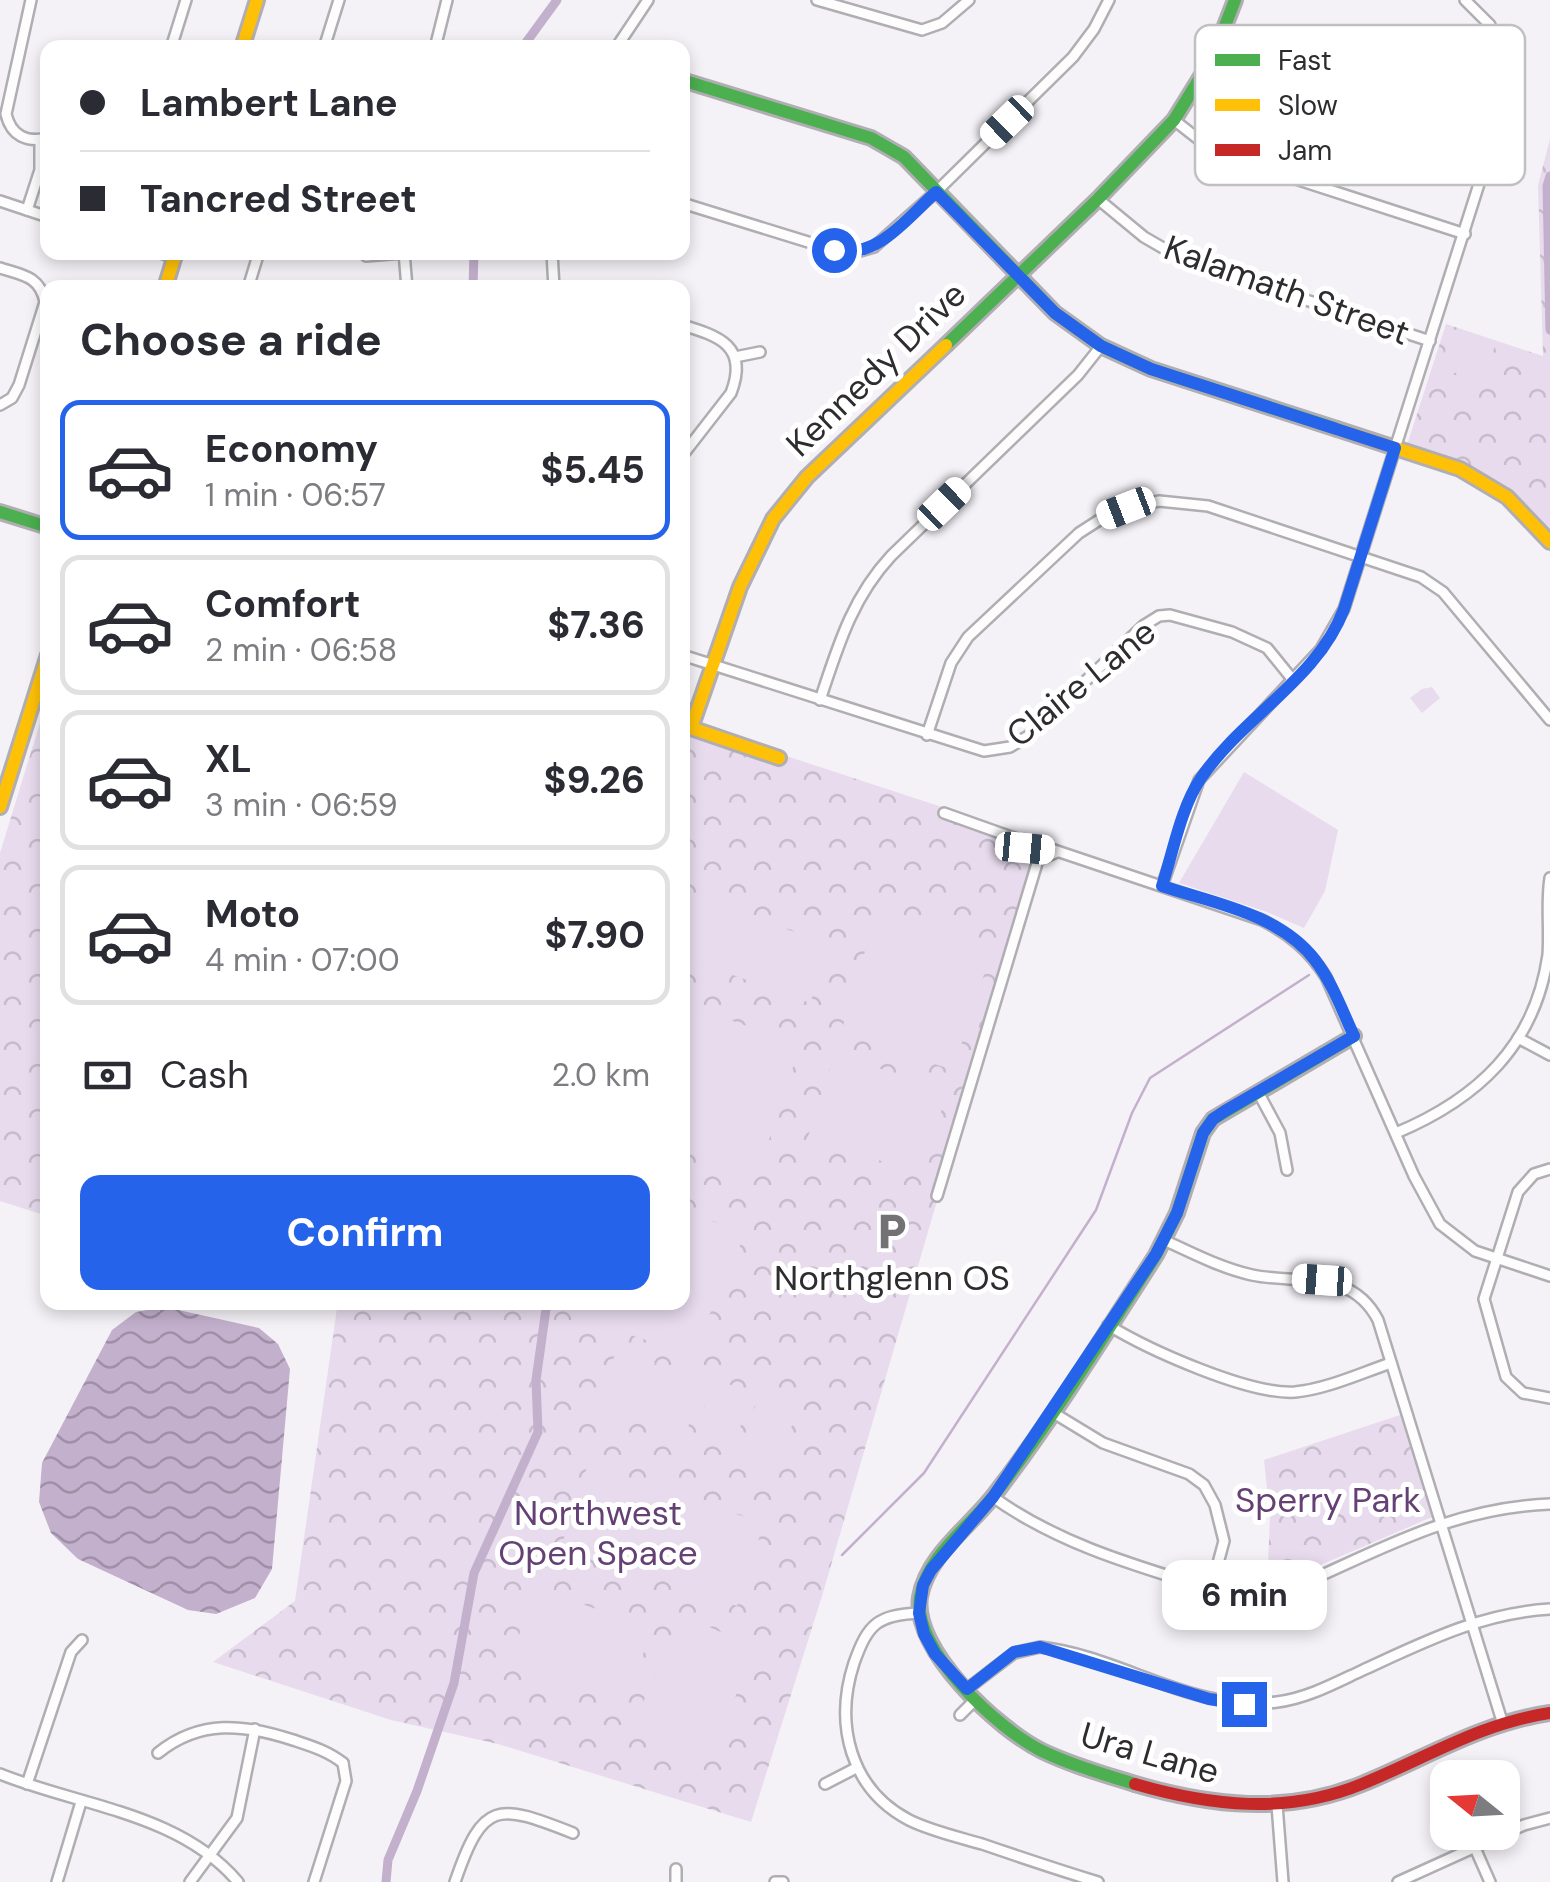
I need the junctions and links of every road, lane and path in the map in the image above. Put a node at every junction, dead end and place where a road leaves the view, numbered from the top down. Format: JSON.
{"nodes":[{"id":1,"x":31,"y":0,"type":"edge"},
{"id":2,"x":186,"y":0,"type":"edge"},
{"id":3,"x":257,"y":0,"type":"edge"},
{"id":4,"x":339,"y":0,"type":"edge"},
{"id":5,"x":447,"y":0,"type":"edge"},
{"id":6,"x":648,"y":0,"type":"edge"},
{"id":7,"x":817,"y":0,"type":"edge"},
{"id":8,"x":969,"y":0,"type":"edge"},
{"id":9,"x":1109,"y":0,"type":"edge"},
{"id":10,"x":1235,"y":0,"type":"edge"},
{"id":11,"x":1465,"y":0,"type":"edge"},
{"id":12,"x":1225,"y":25,"type":"edge"},
{"id":13,"x":1490,"y":25,"type":"edge"},
{"id":14,"x":174,"y":40,"type":"edge"},
{"id":15,"x":244,"y":40,"type":"edge"},
{"id":16,"x":326,"y":40,"type":"edge"},
{"id":17,"x":437,"y":40,"type":"edge"},
{"id":18,"x":616,"y":40,"type":"edge"},
{"id":19,"x":690,"y":82,"type":"edge"},
{"id":20,"x":1195,"y":86,"type":"edge"},
{"id":21,"x":1174,"y":120,"type":"junction"},
{"id":22,"x":1195,"y":135,"type":"edge"},
{"id":23,"x":40,"y":139,"type":"edge"},
{"id":24,"x":40,"y":168,"type":"edge"},
{"id":25,"x":1315,"y":185,"type":"edge"},
{"id":26,"x":1476,"y":185,"type":"edge"},
{"id":27,"x":936,"y":192,"type":"junction"},
{"id":28,"x":1098,"y":199,"type":"junction"},
{"id":29,"x":0,"y":201,"type":"edge"},
{"id":30,"x":690,"y":205,"type":"edge"},
{"id":31,"x":27,"y":210,"type":"junction"},
{"id":32,"x":40,"y":214,"type":"edge"},
{"id":33,"x":1465,"y":234,"type":"junction"},
{"id":34,"x":0,"y":268,"type":"edge"},
{"id":35,"x":1016,"y":275,"type":"junction"},
{"id":36,"x":40,"y":286,"type":"edge"},
{"id":37,"x":40,"y":319,"type":"edge"},
{"id":38,"x":690,"y":327,"type":"edge"},
{"id":39,"x":1430,"y":341,"type":"junction"},
{"id":40,"x":1101,"y":346,"type":"junction"},
{"id":41,"x":760,"y":352,"type":"dead end"},
{"id":42,"x":735,"y":357,"type":"junction"},
{"id":43,"x":0,"y":405,"type":"edge"},
{"id":44,"x":690,"y":446,"type":"edge"},
{"id":45,"x":1395,"y":448,"type":"junction"},
{"id":46,"x":0,"y":512,"type":"edge"},
{"id":47,"x":40,"y":525,"type":"edge"},
{"id":48,"x":1550,"y":542,"type":"edge"},
{"id":49,"x":1361,"y":555,"type":"junction"},
{"id":50,"x":690,"y":658,"type":"edge"},
{"id":51,"x":712,"y":665,"type":"junction"},
{"id":52,"x":1292,"y":680,"type":"junction"},
{"id":53,"x":40,"y":681,"type":"edge"},
{"id":54,"x":820,"y":700,"type":"junction"},
{"id":55,"x":1550,"y":720,"type":"edge"},
{"id":56,"x":928,"y":735,"type":"junction"},
{"id":57,"x":780,"y":758,"type":"dead end"},
{"id":58,"x":0,"y":807,"type":"edge"},
{"id":59,"x":944,"y":814,"type":"dead end"},
{"id":60,"x":1057,"y":852,"type":"junction"},
{"id":61,"x":1550,"y":878,"type":"edge"},
{"id":62,"x":1162,"y":886,"type":"junction"},
{"id":63,"x":1354,"y":1036,"type":"junction"},
{"id":64,"x":1518,"y":1038,"type":"junction"},
{"id":65,"x":1550,"y":1055,"type":"edge"},
{"id":66,"x":1258,"y":1092,"type":"junction"},
{"id":67,"x":1396,"y":1133,"type":"junction"},
{"id":68,"x":1550,"y":1169,"type":"edge"},
{"id":69,"x":1287,"y":1170,"type":"dead end"},
{"id":70,"x":937,"y":1196,"type":"dead end"},
{"id":71,"x":1164,"y":1240,"type":"junction"},
{"id":72,"x":1496,"y":1258,"type":"junction"},
{"id":73,"x":1550,"y":1276,"type":"edge"},
{"id":74,"x":1108,"y":1325,"type":"junction"},
{"id":75,"x":1391,"y":1363,"type":"junction"},
{"id":76,"x":1550,"y":1398,"type":"edge"},
{"id":77,"x":1052,"y":1412,"type":"junction"},
{"id":78,"x":993,"y":1497,"type":"junction"},
{"id":79,"x":1550,"y":1504,"type":"edge"},
{"id":80,"x":1442,"y":1522,"type":"junction"},
{"id":81,"x":1211,"y":1589,"type":"junction"},
{"id":82,"x":1550,"y":1609,"type":"edge"},
{"id":83,"x":919,"y":1613,"type":"junction"},
{"id":84,"x":1473,"y":1621,"type":"junction"},
{"id":85,"x":82,"y":1640,"type":"dead end"},
{"id":86,"x":971,"y":1694,"type":"junction"},
{"id":87,"x":1550,"y":1713,"type":"edge"},
{"id":88,"x":960,"y":1715,"type":"dead end"},
{"id":89,"x":1502,"y":1721,"type":"junction"},
{"id":90,"x":255,"y":1729,"type":"junction"},
{"id":91,"x":158,"y":1753,"type":"dead end"},
{"id":92,"x":856,"y":1768,"type":"junction"},
{"id":93,"x":0,"y":1774,"type":"edge"},
{"id":94,"x":27,"y":1784,"type":"junction"},
{"id":95,"x":825,"y":1784,"type":"dead end"},
{"id":96,"x":81,"y":1802,"type":"junction"},
{"id":97,"x":1277,"y":1805,"type":"junction"},
{"id":98,"x":1550,"y":1818,"type":"edge"},
{"id":99,"x":1520,"y":1827,"type":"edge"},
{"id":100,"x":573,"y":1832,"type":"dead end"},
{"id":101,"x":1470,"y":1850,"type":"edge"},
{"id":102,"x":1476,"y":1850,"type":"edge"},
{"id":103,"x":210,"y":1854,"type":"junction"},
{"id":104,"x":676,"y":1868,"type":"dead end"},
{"id":105,"x":57,"y":1882,"type":"edge"},
{"id":106,"x":190,"y":1882,"type":"edge"},
{"id":107,"x":238,"y":1882,"type":"edge"},
{"id":108,"x":314,"y":1882,"type":"edge"},
{"id":109,"x":456,"y":1882,"type":"edge"},
{"id":110,"x":676,"y":1882,"type":"edge"},
{"id":111,"x":775,"y":1882,"type":"edge"},
{"id":112,"x":784,"y":1882,"type":"edge"},
{"id":113,"x":1098,"y":1882,"type":"edge"},
{"id":114,"x":1283,"y":1882,"type":"edge"},
{"id":115,"x":1398,"y":1882,"type":"edge"},
{"id":116,"x":1490,"y":1882,"type":"edge"}],
"edges":[{"from":1,"to":23,"type":"street"},
{"from":2,"to":14,"type":"street"},
{"from":3,"to":15,"type":"street"},
{"from":4,"to":16,"type":"street"},
{"from":5,"to":17,"type":"street"},
{"from":6,"to":18,"type":"street"},
{"from":7,"to":8,"type":"street"},
{"from":9,"to":27,"type":"street"},
{"from":10,"to":12,"type":"street","name":"Kennedy Drive"},
{"from":11,"to":13,"type":"street"},
{"from":19,"to":27,"type":"street"},
{"from":20,"to":21,"type":"street","name":"Kennedy Drive"},
{"from":21,"to":22,"type":"street"},
{"from":21,"to":28,"type":"street","name":"Kennedy Drive"},
{"from":24,"to":31,"type":"street"},
{"from":25,"to":33,"type":"street"},
{"from":26,"to":33,"type":"street"},
{"from":27,"to":30,"type":"street"},
{"from":27,"to":35,"type":"street"},
{"from":28,"to":35,"type":"street","name":"Kennedy Drive"},
{"from":28,"to":39,"type":"street","name":"Kalamath Street"},
{"from":29,"to":31,"type":"street"},
{"from":31,"to":32,"type":"street"},
{"from":33,"to":39,"type":"street"},
{"from":34,"to":36,"type":"street"},
{"from":35,"to":40,"type":"street"},
{"from":35,"to":51,"type":"street","name":"Kennedy Drive"},
{"from":37,"to":43,"type":"street"},
{"from":38,"to":42,"type":"street"},
{"from":39,"to":45,"type":"street"},
{"from":40,"to":45,"type":"street"},
{"from":40,"to":54,"type":"street"},
{"from":41,"to":42,"type":"street"},
{"from":42,"to":44,"type":"street"},
{"from":45,"to":48,"type":"street"},
{"from":45,"to":49,"type":"street"},
{"from":46,"to":47,"type":"street"},
{"from":49,"to":52,"type":"street"},
{"from":49,"to":55,"type":"street"},
{"from":49,"to":56,"type":"street"},
{"from":50,"to":51,"type":"street","name":"Claire Lane"},
{"from":51,"to":54,"type":"street","name":"Claire Lane"},
{"from":51,"to":57,"type":"street","name":"Kennedy Drive"},
{"from":52,"to":56,"type":"street","name":"Claire Lane"},
{"from":52,"to":62,"type":"street"},
{"from":53,"to":58,"type":"street"},
{"from":54,"to":56,"type":"street","name":"Claire Lane"},
{"from":59,"to":60,"type":"street"},
{"from":60,"to":62,"type":"street"},
{"from":60,"to":70,"type":"street"},
{"from":61,"to":64,"type":"street"},
{"from":62,"to":63,"type":"street"},
{"from":63,"to":66,"type":"street"},
{"from":63,"to":67,"type":"street"},
{"from":64,"to":65,"type":"street"},
{"from":64,"to":67,"type":"street"},
{"from":66,"to":69,"type":"street"},
{"from":66,"to":71,"type":"street"},
{"from":67,"to":72,"type":"street"},
{"from":68,"to":72,"type":"street"},
{"from":71,"to":74,"type":"street"},
{"from":71,"to":75,"type":"street"},
{"from":72,"to":73,"type":"street"},
{"from":72,"to":76,"type":"street"},
{"from":74,"to":75,"type":"street"},
{"from":74,"to":77,"type":"street"},
{"from":75,"to":80,"type":"street"},
{"from":77,"to":78,"type":"street"},
{"from":77,"to":81,"type":"street"},
{"from":78,"to":81,"type":"street"},
{"from":78,"to":83,"type":"street"},
{"from":79,"to":80,"type":"street"},
{"from":80,"to":81,"type":"street"},
{"from":80,"to":84,"type":"street"},
{"from":82,"to":84,"type":"street"},
{"from":83,"to":86,"type":"street","name":"Ura Lane"},
{"from":83,"to":92,"type":"street"},
{"from":84,"to":86,"type":"street"},
{"from":84,"to":89,"type":"street"},
{"from":85,"to":94,"type":"street"},
{"from":86,"to":88,"type":"street"},
{"from":86,"to":97,"type":"street","name":"Ura Lane"},
{"from":87,"to":89,"type":"street","name":"Ura Lane"},
{"from":89,"to":97,"type":"street","name":"Ura Lane"},
{"from":90,"to":91,"type":"street"},
{"from":90,"to":103,"type":"street"},
{"from":90,"to":108,"type":"street"},
{"from":92,"to":95,"type":"street"},
{"from":92,"to":113,"type":"street"},
{"from":93,"to":94,"type":"street"},
{"from":94,"to":96,"type":"street"},
{"from":96,"to":103,"type":"street"},
{"from":96,"to":105,"type":"street"},
{"from":97,"to":114,"type":"street"},
{"from":98,"to":99,"type":"street"},
{"from":100,"to":109,"type":"street"},
{"from":101,"to":115,"type":"street"},
{"from":102,"to":116,"type":"street"},
{"from":103,"to":106,"type":"street"},
{"from":103,"to":107,"type":"street"},
{"from":104,"to":110,"type":"street"},
{"from":111,"to":112,"type":"street"}]}
